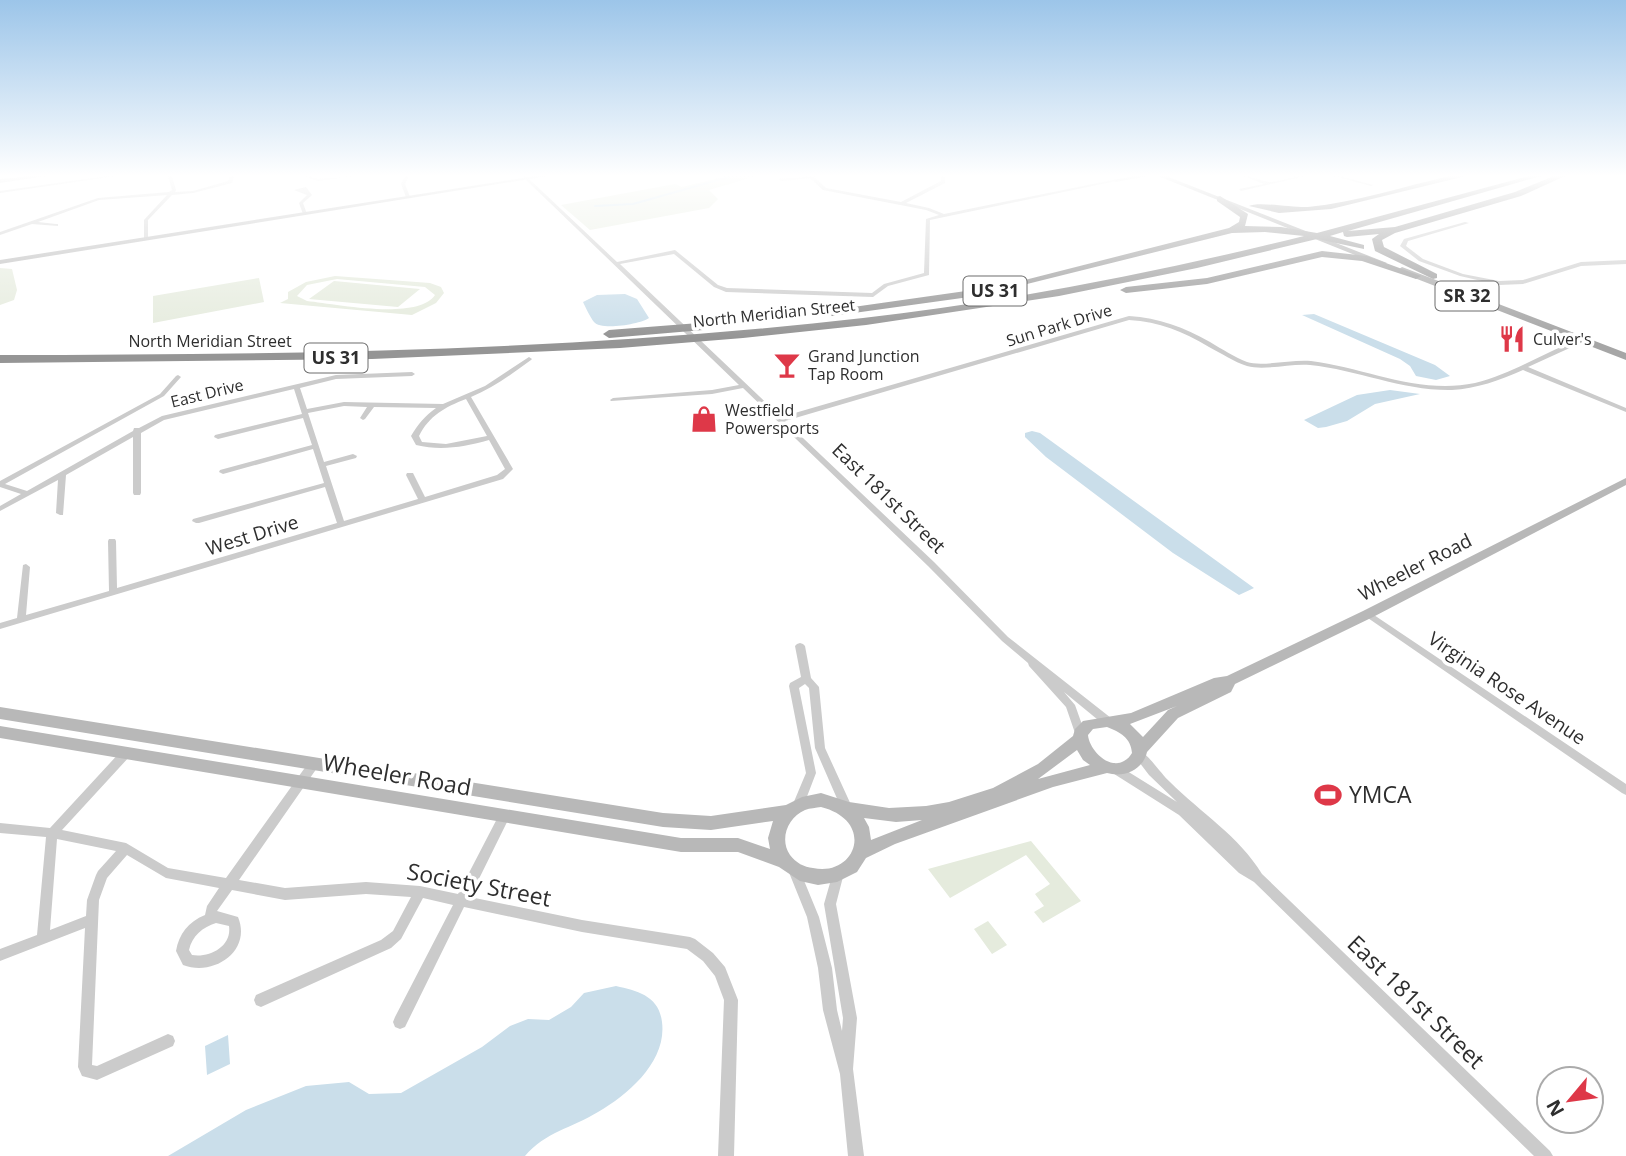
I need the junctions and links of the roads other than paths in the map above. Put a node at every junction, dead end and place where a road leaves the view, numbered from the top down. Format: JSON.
{"nodes":[{"id":1,"x":1309,"y":229,"type":"edge"},
{"id":2,"x":146,"y":230,"type":"edge"},
{"id":3,"x":204,"y":230,"type":"edge"},
{"id":4,"x":583,"y":230,"type":"edge"},
{"id":5,"x":928,"y":230,"type":"edge"},
{"id":6,"x":1232,"y":230,"type":"edge"},
{"id":7,"x":1302,"y":230,"type":"edge"},
{"id":8,"x":1306,"y":230,"type":"edge"},
{"id":9,"x":1311,"y":230,"type":"edge"},
{"id":10,"x":1312,"y":230,"type":"edge"},
{"id":11,"x":1318,"y":230,"type":"edge"},
{"id":12,"x":1396,"y":230,"type":"joint"},
{"id":13,"x":1442,"y":230,"type":"edge"},
{"id":14,"x":146,"y":239,"type":"junction"},
{"id":15,"x":1360,"y":247,"type":"joint"},
{"id":16,"x":1347,"y":248,"type":"joint"},
{"id":17,"x":0,"y":262,"type":"edge"},
{"id":18,"x":1278,"y":262,"type":"junction"},
{"id":19,"x":1626,"y":262,"type":"edge"},
{"id":20,"x":618,"y":263,"type":"junction"},
{"id":21,"x":1416,"y":276,"type":"junction"},
{"id":22,"x":1433,"y":276,"type":"junction"},
{"id":23,"x":974,"y":294,"type":"junction"},
{"id":24,"x":990,"y":304,"type":"junction"},
{"id":25,"x":1583,"y":340,"type":"junction"},
{"id":26,"x":0,"y":346,"type":"edge"},
{"id":27,"x":1626,"y":351,"type":"edge"},
{"id":28,"x":1626,"y":357,"type":"edge"},
{"id":29,"x":0,"y":359,"type":"edge"},
{"id":30,"x":529,"y":359,"type":"dead end"},
{"id":31,"x":1522,"y":367,"type":"junction"},
{"id":32,"x":412,"y":374,"type":"dead end"},
{"id":33,"x":177,"y":377,"type":"dead end"},
{"id":34,"x":296,"y":386,"type":"junction"},
{"id":35,"x":744,"y":386,"type":"junction"},
{"id":36,"x":468,"y":397,"type":"junction"},
{"id":37,"x":613,"y":400,"type":"dead end"},
{"id":38,"x":372,"y":404,"type":"junction"},
{"id":39,"x":443,"y":406,"type":"junction"},
{"id":40,"x":1626,"y":410,"type":"edge"},
{"id":41,"x":305,"y":414,"type":"junction"},
{"id":42,"x":363,"y":418,"type":"dead end"},
{"id":43,"x":780,"y":420,"type":"junction"},
{"id":44,"x":137,"y":430,"type":"junction"},
{"id":45,"x":218,"y":437,"type":"dead end"},
{"id":46,"x":492,"y":438,"type":"junction"},
{"id":47,"x":316,"y":446,"type":"junction"},
{"id":48,"x":353,"y":456,"type":"dead end"},
{"id":49,"x":321,"y":465,"type":"junction"},
{"id":50,"x":223,"y":472,"type":"dead end"},
{"id":51,"x":62,"y":474,"type":"junction"},
{"id":52,"x":410,"y":475,"type":"dead end"},
{"id":53,"x":1623,"y":483,"type":"edge"},
{"id":54,"x":328,"y":484,"type":"junction"},
{"id":55,"x":0,"y":485,"type":"edge"},
{"id":56,"x":26,"y":493,"type":"junction"},
{"id":57,"x":137,"y":493,"type":"dead end"},
{"id":58,"x":423,"y":500,"type":"junction"},
{"id":59,"x":0,"y":509,"type":"edge"},
{"id":60,"x":60,"y":513,"type":"dead end"},
{"id":61,"x":196,"y":521,"type":"dead end"},
{"id":62,"x":341,"y":524,"type":"junction"},
{"id":63,"x":112,"y":541,"type":"dead end"},
{"id":64,"x":26,"y":566,"type":"dead end"},
{"id":65,"x":113,"y":592,"type":"junction"},
{"id":66,"x":1368,"y":614,"type":"junction"},
{"id":67,"x":21,"y":620,"type":"junction"},
{"id":68,"x":0,"y":626,"type":"edge"},
{"id":69,"x":800,"y":646,"type":"dead end"},
{"id":70,"x":1031,"y":663,"type":"junction"},
{"id":71,"x":806,"y":679,"type":"junction"},
{"id":72,"x":1229,"y":681,"type":"junction"},
{"id":73,"x":0,"y":713,"type":"edge"},
{"id":74,"x":1110,"y":722,"type":"junction"},
{"id":75,"x":0,"y":732,"type":"edge"},
{"id":76,"x":1080,"y":736,"type":"junction"},
{"id":77,"x":1140,"y":752,"type":"junction"},
{"id":78,"x":125,"y":753,"type":"junction"},
{"id":79,"x":313,"y":765,"type":"junction"},
{"id":80,"x":1110,"y":767,"type":"junction"},
{"id":81,"x":301,"y":782,"type":"junction"},
{"id":82,"x":1626,"y":790,"type":"edge"},
{"id":83,"x":793,"y":808,"type":"junction"},
{"id":84,"x":847,"y":808,"type":"junction"},
{"id":85,"x":504,"y":816,"type":"junction"},
{"id":86,"x":0,"y":828,"type":"edge"},
{"id":87,"x":52,"y":832,"type":"junction"},
{"id":88,"x":126,"y":848,"type":"junction"},
{"id":89,"x":860,"y":853,"type":"junction"},
{"id":90,"x":790,"y":866,"type":"junction"},
{"id":91,"x":838,"y":873,"type":"junction"},
{"id":92,"x":1258,"y":878,"type":"junction"},
{"id":93,"x":229,"y":885,"type":"junction"},
{"id":94,"x":420,"y":892,"type":"junction"},
{"id":95,"x":461,"y":903,"type":"junction"},
{"id":96,"x":211,"y":918,"type":"dead end"},
{"id":97,"x":92,"y":920,"type":"junction"},
{"id":98,"x":43,"y":939,"type":"junction"},
{"id":99,"x":0,"y":955,"type":"edge"},
{"id":100,"x":261,"y":1000,"type":"dead end"},
{"id":101,"x":400,"y":1021,"type":"dead end"},
{"id":102,"x":168,"y":1041,"type":"dead end"},
{"id":103,"x":847,"y":1074,"type":"junction"},
{"id":104,"x":726,"y":1156,"type":"edge"},
{"id":105,"x":856,"y":1156,"type":"edge"},
{"id":106,"x":1545,"y":1156,"type":"edge"}],
"edges":[{"from":1,"to":18,"type":"highway"},
{"from":2,"to":14,"type":"street"},
{"from":3,"to":14,"type":"street"},
{"from":4,"to":20,"type":"street","name":"East 181st Street"},
{"from":5,"to":20,"type":"street"},
{"from":6,"to":23,"type":"highway"},
{"from":7,"to":23,"type":"highway","name":"North Meridian Street","number":"US 31"},
{"from":8,"to":24,"type":"highway","name":"North Meridian Street","number":"US 31"},
{"from":9,"to":16,"type":"highway"},
{"from":10,"to":15,"type":"highway"},
{"from":11,"to":12,"type":"highway"},
{"from":12,"to":22,"type":"highway"},
{"from":13,"to":19,"type":"street"},
{"from":14,"to":17,"type":"street"},
{"from":15,"to":22,"type":"main road","number":"SR 32"},
{"from":16,"to":21,"type":"main road","number":"SR 32"},
{"from":18,"to":21,"type":"highway"},
{"from":18,"to":24,"type":"highway"},
{"from":20,"to":35,"type":"street","name":"East 181st Street"},
{"from":21,"to":25,"type":"main road","number":"SR 32"},
{"from":22,"to":27,"type":"main road","number":"SR 32"},
{"from":23,"to":26,"type":"highway","name":"North Meridian Street","number":"US 31"},
{"from":24,"to":29,"type":"highway","name":"North Meridian Street","number":"US 31"},
{"from":25,"to":28,"type":"main road","number":"SR 32"},
{"from":25,"to":31,"type":"street","name":"Sun Park Drive"},
{"from":30,"to":36,"type":"street"},
{"from":31,"to":40,"type":"street"},
{"from":31,"to":43,"type":"street","name":"Sun Park Drive"},
{"from":32,"to":34,"type":"street","name":"East Drive"},
{"from":33,"to":55,"type":"street"},
{"from":34,"to":41,"type":"street"},
{"from":34,"to":44,"type":"street","name":"East Drive"},
{"from":35,"to":37,"type":"street"},
{"from":35,"to":43,"type":"street","name":"East 181st Street"},
{"from":36,"to":39,"type":"street"},
{"from":36,"to":46,"type":"street"},
{"from":38,"to":39,"type":"street"},
{"from":38,"to":41,"type":"street"},
{"from":38,"to":42,"type":"street"},
{"from":39,"to":46,"type":"street"},
{"from":41,"to":45,"type":"street"},
{"from":41,"to":47,"type":"street"},
{"from":43,"to":70,"type":"street","name":"East 181st Street"},
{"from":44,"to":51,"type":"street","name":"East Drive"},
{"from":44,"to":57,"type":"street"},
{"from":46,"to":58,"type":"street","name":"West Drive"},
{"from":47,"to":49,"type":"street"},
{"from":47,"to":50,"type":"street"},
{"from":48,"to":49,"type":"street"},
{"from":49,"to":54,"type":"street"},
{"from":51,"to":56,"type":"street","name":"East Drive"},
{"from":51,"to":60,"type":"street"},
{"from":52,"to":58,"type":"street"},
{"from":53,"to":66,"type":"street","name":"Wheeler Road"},
{"from":54,"to":61,"type":"street"},
{"from":54,"to":62,"type":"street"},
{"from":55,"to":56,"type":"street"},
{"from":56,"to":59,"type":"street","name":"East Drive"},
{"from":58,"to":62,"type":"street","name":"West Drive"},
{"from":62,"to":65,"type":"street","name":"West Drive"},
{"from":63,"to":65,"type":"street"},
{"from":64,"to":67,"type":"street"},
{"from":65,"to":67,"type":"street","name":"West Drive"},
{"from":66,"to":72,"type":"street","name":"Wheeler Road"},
{"from":66,"to":82,"type":"street","name":"Virginia Rose Avenue"},
{"from":67,"to":68,"type":"street","name":"West Drive"},
{"from":69,"to":71,"type":"street"},
{"from":70,"to":74,"type":"street","name":"East 181st Street"},
{"from":70,"to":76,"type":"street","name":"East 181st Street"},
{"from":71,"to":83,"type":"street"},
{"from":71,"to":84,"type":"street"},
{"from":72,"to":74,"type":"street","name":"Wheeler Road"},
{"from":72,"to":77,"type":"street","name":"Wheeler Road"},
{"from":73,"to":79,"type":"street","name":"Wheeler Road"},
{"from":74,"to":76,"type":"street"},
{"from":74,"to":77,"type":"street"},
{"from":75,"to":78,"type":"street","name":"Wheeler Road"},
{"from":76,"to":80,"type":"street"},
{"from":76,"to":84,"type":"street"},
{"from":77,"to":80,"type":"street"},
{"from":77,"to":92,"type":"street","name":"East 181st Street"},
{"from":78,"to":81,"type":"street","name":"Wheeler Road"},
{"from":78,"to":87,"type":"street"},
{"from":79,"to":81,"type":"street"},
{"from":79,"to":83,"type":"street","name":"Wheeler Road"},
{"from":80,"to":89,"type":"street"},
{"from":80,"to":92,"type":"street","name":"East 181st Street"},
{"from":81,"to":85,"type":"street","name":"Wheeler Road"},
{"from":81,"to":93,"type":"street"},
{"from":83,"to":84,"type":"street"},
{"from":83,"to":90,"type":"street"},
{"from":84,"to":89,"type":"street"},
{"from":85,"to":90,"type":"street","name":"Wheeler Road"},
{"from":85,"to":95,"type":"street"},
{"from":86,"to":87,"type":"street","name":"Society Street"},
{"from":87,"to":88,"type":"street","name":"Society Street"},
{"from":87,"to":98,"type":"street"},
{"from":88,"to":93,"type":"street","name":"Society Street"},
{"from":88,"to":97,"type":"street"},
{"from":89,"to":91,"type":"street"},
{"from":90,"to":91,"type":"street"},
{"from":90,"to":103,"type":"street"},
{"from":91,"to":103,"type":"street"},
{"from":92,"to":106,"type":"street","name":"East 181st Street"},
{"from":93,"to":94,"type":"street","name":"Society Street"},
{"from":93,"to":96,"type":"street"},
{"from":94,"to":95,"type":"street","name":"Society Street"},
{"from":94,"to":100,"type":"street"},
{"from":95,"to":101,"type":"street"},
{"from":95,"to":104,"type":"street","name":"Society Street"},
{"from":97,"to":98,"type":"street"},
{"from":97,"to":102,"type":"street"},
{"from":98,"to":99,"type":"street"},
{"from":103,"to":105,"type":"street"}]}
